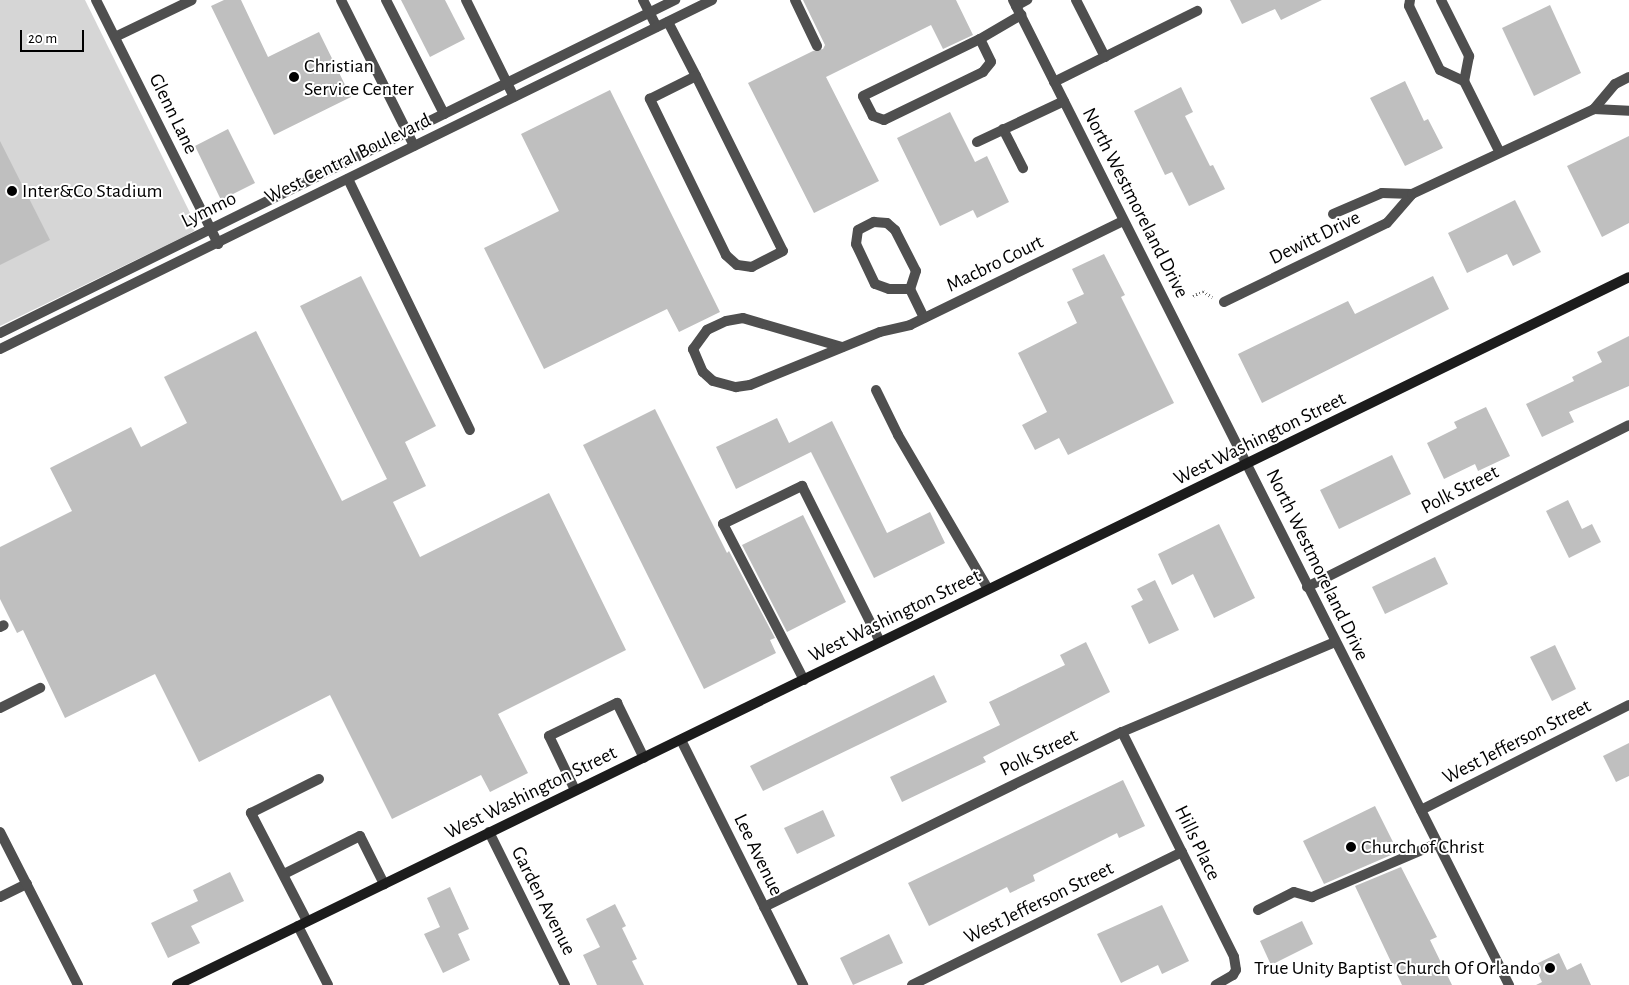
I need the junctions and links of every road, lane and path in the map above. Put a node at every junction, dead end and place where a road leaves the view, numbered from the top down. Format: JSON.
{"nodes":[{"id":1,"x":96,"y":0,"type":"edge"},
{"id":2,"x":192,"y":0,"type":"edge"},
{"id":3,"x":341,"y":0,"type":"edge"},
{"id":4,"x":386,"y":0,"type":"edge"},
{"id":5,"x":466,"y":0,"type":"edge"},
{"id":6,"x":643,"y":0,"type":"edge"},
{"id":7,"x":675,"y":0,"type":"edge"},
{"id":8,"x":712,"y":0,"type":"edge"},
{"id":9,"x":795,"y":0,"type":"edge"},
{"id":10,"x":1027,"y":0,"type":"edge"},
{"id":11,"x":1076,"y":0,"type":"edge"},
{"id":12,"x":1410,"y":0,"type":"edge"},
{"id":13,"x":1441,"y":0,"type":"edge"},
{"id":14,"x":1016,"y":7,"type":"edge"},
{"id":15,"x":650,"y":12,"type":"junction"},
{"id":16,"x":1197,"y":12,"type":"dead end"},
{"id":17,"x":668,"y":22,"type":"junction"},
{"id":18,"x":657,"y":27,"type":"junction"},
{"id":19,"x":115,"y":37,"type":"junction"},
{"id":20,"x":980,"y":39,"type":"junction"},
{"id":21,"x":817,"y":46,"type":"dead end"},
{"id":22,"x":1104,"y":57,"type":"junction"},
{"id":23,"x":696,"y":76,"type":"junction"},
{"id":24,"x":1629,"y":77,"type":"edge"},
{"id":25,"x":1054,"y":82,"type":"junction"},
{"id":26,"x":1464,"y":82,"type":"junction"},
{"id":27,"x":507,"y":83,"type":"junction"},
{"id":28,"x":514,"y":97,"type":"junction"},
{"id":29,"x":1064,"y":101,"type":"junction"},
{"id":30,"x":1594,"y":109,"type":"junction"},
{"id":31,"x":1629,"y":110,"type":"edge"},
{"id":32,"x":444,"y":114,"type":"junction"},
{"id":33,"x":1003,"y":129,"type":"junction"},
{"id":34,"x":407,"y":133,"type":"junction"},
{"id":35,"x":978,"y":142,"type":"dead end"},
{"id":36,"x":414,"y":146,"type":"junction"},
{"id":37,"x":1499,"y":151,"type":"junction"},
{"id":38,"x":1022,"y":168,"type":"dead end"},
{"id":39,"x":348,"y":179,"type":"junction"},
{"id":40,"x":1412,"y":194,"type":"junction"},
{"id":41,"x":1333,"y":214,"type":"dead end"},
{"id":42,"x":1123,"y":221,"type":"junction"},
{"id":43,"x":210,"y":229,"type":"junction"},
{"id":44,"x":218,"y":244,"type":"junction"},
{"id":45,"x":1629,"y":277,"type":"edge"},
{"id":46,"x":910,"y":289,"type":"junction"},
{"id":47,"x":1224,"y":302,"type":"dead end"},
{"id":48,"x":924,"y":318,"type":"junction"},
{"id":49,"x":0,"y":332,"type":"edge"},
{"id":50,"x":842,"y":346,"type":"junction"},
{"id":51,"x":0,"y":349,"type":"edge"},
{"id":52,"x":876,"y":390,"type":"dead end"},
{"id":53,"x":1629,"y":424,"type":"edge"},
{"id":54,"x":470,"y":430,"type":"dead end"},
{"id":55,"x":1248,"y":464,"type":"junction"},
{"id":56,"x":1307,"y":587,"type":"junction"},
{"id":57,"x":988,"y":589,"type":"junction"},
{"id":58,"x":880,"y":642,"type":"junction"},
{"id":59,"x":1335,"y":642,"type":"junction"},
{"id":60,"x":804,"y":680,"type":"junction"},
{"id":61,"x":40,"y":688,"type":"dead end"},
{"id":62,"x":1629,"y":705,"type":"edge"},
{"id":63,"x":0,"y":708,"type":"edge"},
{"id":64,"x":1122,"y":732,"type":"junction"},
{"id":65,"x":681,"y":740,"type":"junction"},
{"id":66,"x":644,"y":758,"type":"junction"},
{"id":67,"x":319,"y":779,"type":"dead end"},
{"id":68,"x":575,"y":790,"type":"junction"},
{"id":69,"x":1421,"y":810,"type":"junction"},
{"id":70,"x":0,"y":832,"type":"edge"},
{"id":71,"x":489,"y":832,"type":"junction"},
{"id":72,"x":1438,"y":843,"type":"junction"},
{"id":73,"x":1182,"y":852,"type":"junction"},
{"id":74,"x":284,"y":874,"type":"junction"},
{"id":75,"x":27,"y":884,"type":"junction"},
{"id":76,"x":384,"y":884,"type":"junction"},
{"id":77,"x":0,"y":897,"type":"edge"},
{"id":78,"x":764,"y":907,"type":"junction"},
{"id":79,"x":1258,"y":910,"type":"dead end"},
{"id":80,"x":303,"y":924,"type":"junction"},
{"id":81,"x":78,"y":985,"type":"edge"},
{"id":82,"x":176,"y":985,"type":"edge"},
{"id":83,"x":328,"y":985,"type":"edge"},
{"id":84,"x":565,"y":985,"type":"edge"},
{"id":85,"x":803,"y":985,"type":"edge"},
{"id":86,"x":912,"y":985,"type":"edge"},
{"id":87,"x":1216,"y":985,"type":"edge"},
{"id":88,"x":1508,"y":985,"type":"edge"}],
"edges":[{"from":1,"to":19,"type":"street","name":"Glenn Lane"},
{"from":2,"to":19,"type":"street"},
{"from":3,"to":34,"type":"street"},
{"from":4,"to":32,"type":"street"},
{"from":5,"to":27,"type":"street"},
{"from":6,"to":15,"type":"street"},
{"from":7,"to":15,"type":"street","name":"Lymmo"},
{"from":8,"to":17,"type":"street","name":"West Central Boulevard"},
{"from":9,"to":21,"type":"street"},
{"from":10,"to":14,"type":"street"},
{"from":11,"to":22,"type":"street"},
{"from":12,"to":26,"type":"street"},
{"from":13,"to":26,"type":"street"},
{"from":14,"to":20,"type":"street"},
{"from":14,"to":25,"type":"street","name":"North Westmoreland Drive"},
{"from":15,"to":18,"type":"street"},
{"from":15,"to":27,"type":"street","name":"Lymmo"},
{"from":16,"to":22,"type":"street"},
{"from":17,"to":18,"type":"street","name":"West Central Boulevard"},
{"from":17,"to":23,"type":"street"},
{"from":18,"to":28,"type":"street","name":"West Central Boulevard"},
{"from":19,"to":43,"type":"street","name":"Glenn Lane"},
{"from":20,"to":20,"type":"street"},
{"from":22,"to":25,"type":"street"},
{"from":23,"to":23,"type":"street"},
{"from":24,"to":30,"type":"street","name":"Dewitt Drive"},
{"from":25,"to":29,"type":"street","name":"North Westmoreland Drive"},
{"from":26,"to":37,"type":"street"},
{"from":27,"to":28,"type":"street"},
{"from":27,"to":32,"type":"street","name":"Lymmo"},
{"from":28,"to":36,"type":"street","name":"West Central Boulevard"},
{"from":29,"to":33,"type":"street"},
{"from":29,"to":42,"type":"street","name":"North Westmoreland Drive"},
{"from":30,"to":31,"type":"street","name":"Dewitt Drive"},
{"from":30,"to":37,"type":"street","name":"Dewitt Drive"},
{"from":32,"to":34,"type":"street","name":"Lymmo"},
{"from":33,"to":35,"type":"street"},
{"from":33,"to":38,"type":"street"},
{"from":34,"to":36,"type":"street"},
{"from":34,"to":43,"type":"street","name":"Lymmo"},
{"from":36,"to":39,"type":"street","name":"West Central Boulevard"},
{"from":37,"to":40,"type":"street","name":"Dewitt Drive"},
{"from":39,"to":44,"type":"street","name":"West Central Boulevard"},
{"from":39,"to":54,"type":"street"},
{"from":40,"to":41,"type":"street","name":"Dewitt Drive"},
{"from":40,"to":47,"type":"street","name":"Dewitt Drive"},
{"from":42,"to":48,"type":"street","name":"Macbro Court"},
{"from":42,"to":55,"type":"street","name":"North Westmoreland Drive"},
{"from":43,"to":44,"type":"street","name":"Glenn Lane"},
{"from":43,"to":49,"type":"street","name":"Lymmo"},
{"from":44,"to":51,"type":"street","name":"West Central Boulevard"},
{"from":45,"to":55,"type":"main road","name":"West Washington Street"},
{"from":46,"to":46,"type":"street"},
{"from":46,"to":48,"type":"street"},
{"from":48,"to":50,"type":"street","name":"Macbro Court"},
{"from":50,"to":50,"type":"street","name":"Macbro Court"},
{"from":52,"to":57,"type":"street"},
{"from":53,"to":56,"type":"street","name":"Polk Street"},
{"from":55,"to":56,"type":"street","name":"North Westmoreland Drive"},
{"from":55,"to":57,"type":"main road","name":"West Washington Street"},
{"from":56,"to":59,"type":"street","name":"North Westmoreland Drive"},
{"from":57,"to":58,"type":"main road","name":"West Washington Street"},
{"from":58,"to":60,"type":"main road","name":"West Washington Street"},
{"from":58,"to":60,"type":"street"},
{"from":59,"to":64,"type":"street","name":"Polk Street"},
{"from":59,"to":69,"type":"street","name":"North Westmoreland Drive"},
{"from":60,"to":65,"type":"main road","name":"West Washington Street"},
{"from":61,"to":63,"type":"street"},
{"from":62,"to":69,"type":"street","name":"West Jefferson Street"},
{"from":64,"to":73,"type":"street","name":"Hills Place"},
{"from":64,"to":78,"type":"street","name":"Polk Street"},
{"from":65,"to":66,"type":"main road","name":"West Washington Street"},
{"from":65,"to":78,"type":"street","name":"Lee Avenue"},
{"from":66,"to":68,"type":"main road","name":"West Washington Street"},
{"from":66,"to":68,"type":"street"},
{"from":67,"to":74,"type":"street"},
{"from":68,"to":71,"type":"main road","name":"West Washington Street"},
{"from":69,"to":72,"type":"street","name":"North Westmoreland Drive"},
{"from":70,"to":75,"type":"street"},
{"from":71,"to":76,"type":"main road","name":"West Washington Street"},
{"from":71,"to":84,"type":"street","name":"Garden Avenue"},
{"from":72,"to":79,"type":"street"},
{"from":72,"to":88,"type":"street","name":"North Westmoreland Drive"},
{"from":73,"to":86,"type":"street","name":"West Jefferson Street"},
{"from":73,"to":87,"type":"street","name":"Hills Place"},
{"from":74,"to":76,"type":"street"},
{"from":74,"to":80,"type":"street"},
{"from":75,"to":77,"type":"street"},
{"from":75,"to":81,"type":"street"},
{"from":76,"to":80,"type":"main road","name":"West Washington Street"},
{"from":78,"to":85,"type":"street","name":"Lee Avenue"},
{"from":80,"to":82,"type":"main road","name":"West Washington Street"},
{"from":80,"to":83,"type":"street"}]}
